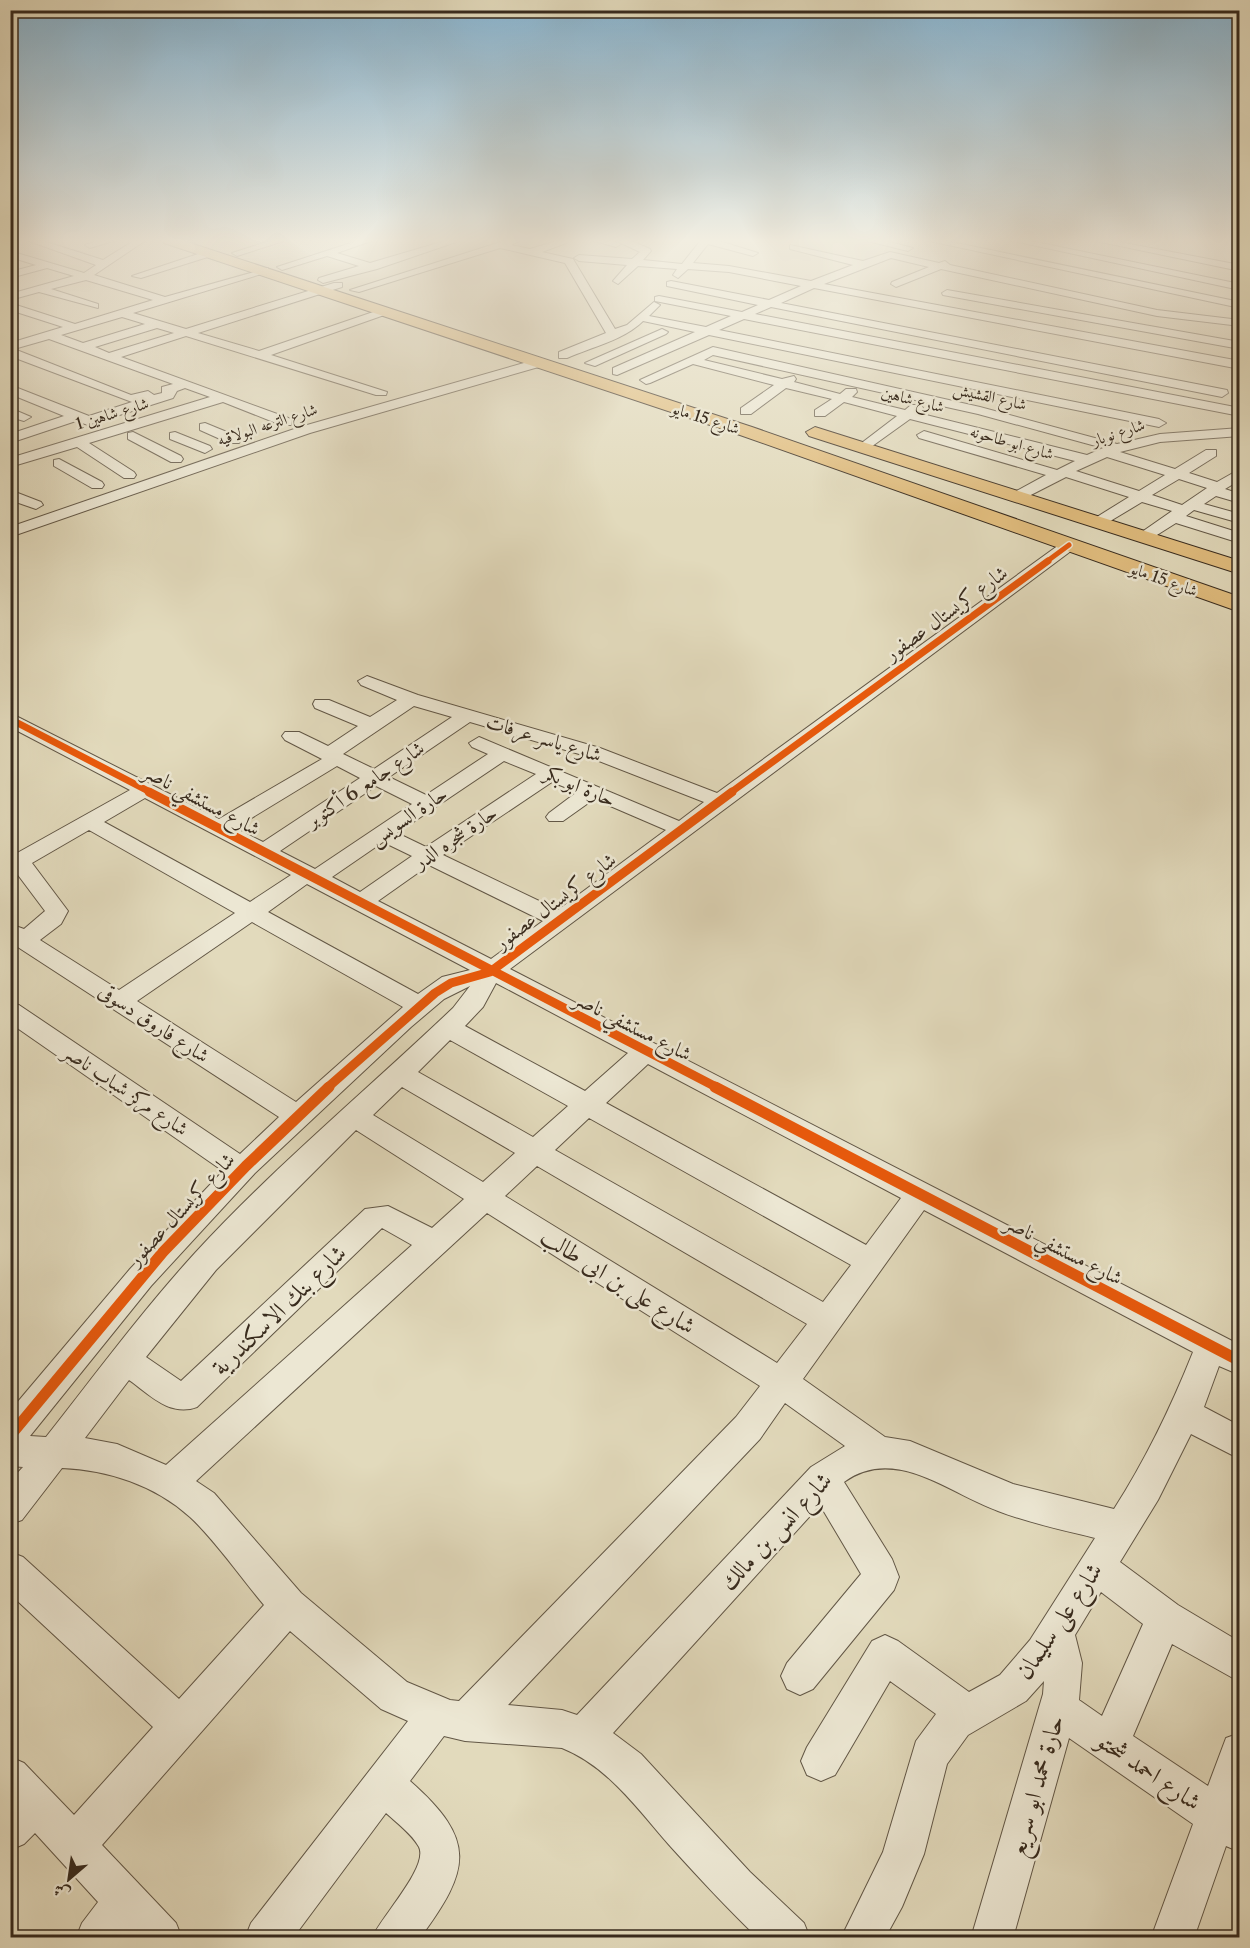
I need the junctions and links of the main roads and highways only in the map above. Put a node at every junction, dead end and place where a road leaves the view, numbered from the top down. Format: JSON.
{"nodes":[{"id":1,"x":441,"y":331,"type":"edge"},
{"id":2,"x":483,"y":331,"type":"edge"},
{"id":3,"x":675,"y":389,"type":"dead end"},
{"id":4,"x":725,"y":404,"type":"dead end"},
{"id":5,"x":746,"y":411,"type":"junction"},
{"id":6,"x":767,"y":417,"type":"dead end"},
{"id":7,"x":728,"y":425,"type":"junction"},
{"id":8,"x":800,"y":428,"type":"dead end"},
{"id":9,"x":822,"y":434,"type":"junction"},
{"id":10,"x":800,"y":449,"type":"junction"},
{"id":11,"x":1239,"y":568,"type":"edge"},
{"id":12,"x":1239,"y":605,"type":"edge"}],
"edges":[{"from":1,"to":7,"type":"main road","name":"شارع 15 مايو"},
{"from":2,"to":3,"type":"main road","name":"شارع 15 مايو"},
{"from":4,"to":5,"type":"main road","name":"شارع 15 مايو"},
{"from":5,"to":6,"type":"main road","name":"شارع 15 مايو"},
{"from":5,"to":7,"type":"main road"},
{"from":7,"to":10,"type":"main road","name":"شارع 15 مايو"},
{"from":8,"to":9,"type":"main road","name":"شارع 15 مايو"},
{"from":9,"to":10,"type":"main road"},
{"from":9,"to":11,"type":"main road","name":"شارع 15 مايو"},
{"from":10,"to":12,"type":"main road","name":"شارع 15 مايو"}]}
